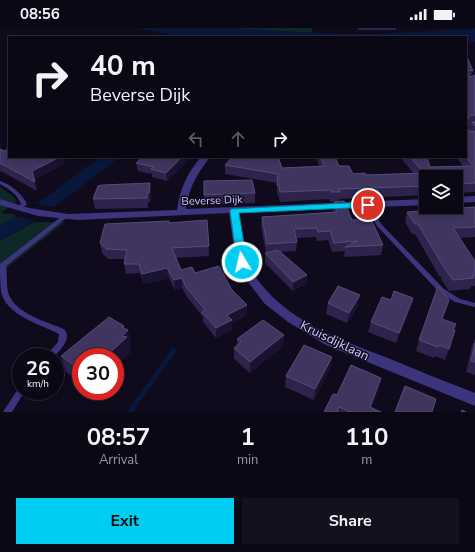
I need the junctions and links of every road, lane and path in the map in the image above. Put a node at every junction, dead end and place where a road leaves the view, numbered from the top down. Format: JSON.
{"nodes":[{"id":1,"x":205,"y":158,"type":"edge"},
{"id":2,"x":0,"y":182,"type":"edge"},
{"id":3,"x":475,"y":199,"type":"edge"},
{"id":4,"x":463,"y":200,"type":"edge"},
{"id":5,"x":0,"y":202,"type":"edge"},
{"id":6,"x":419,"y":202,"type":"edge"},
{"id":7,"x":368,"y":205,"type":"junction"},
{"id":8,"x":18,"y":208,"type":"junction"},
{"id":9,"x":234,"y":211,"type":"junction"},
{"id":10,"x":181,"y":213,"type":"junction"},
{"id":11,"x":64,"y":216,"type":"junction"},
{"id":12,"x":2,"y":267,"type":"edge"},
{"id":13,"x":475,"y":305,"type":"edge"},
{"id":14,"x":57,"y":348,"type":"edge"},
{"id":15,"x":16,"y":400,"type":"edge"},
{"id":16,"x":475,"y":400,"type":"edge"},
{"id":17,"x":10,"y":411,"type":"edge"}],
"edges":[{"from":1,"to":10,"type":"street"},
{"from":2,"to":8,"type":"lane"},
{"from":3,"to":4,"type":"street"},
{"from":5,"to":8,"type":"street","name":"Beverse Dijk"},
{"from":6,"to":7,"type":"street","name":"Beverse Dijk"},
{"from":7,"to":9,"type":"street","name":"Beverse Dijk"},
{"from":7,"to":13,"type":"lane"},
{"from":8,"to":11,"type":"street","name":"Beverse Dijk"},
{"from":9,"to":10,"type":"street","name":"Beverse Dijk"},
{"from":9,"to":16,"type":"street","name":"Kruisdijklaan"},
{"from":10,"to":11,"type":"street","name":"Beverse Dijk"},
{"from":11,"to":12,"type":"lane"},
{"from":12,"to":14,"type":"lane"},
{"from":15,"to":17,"type":"lane"}]}
